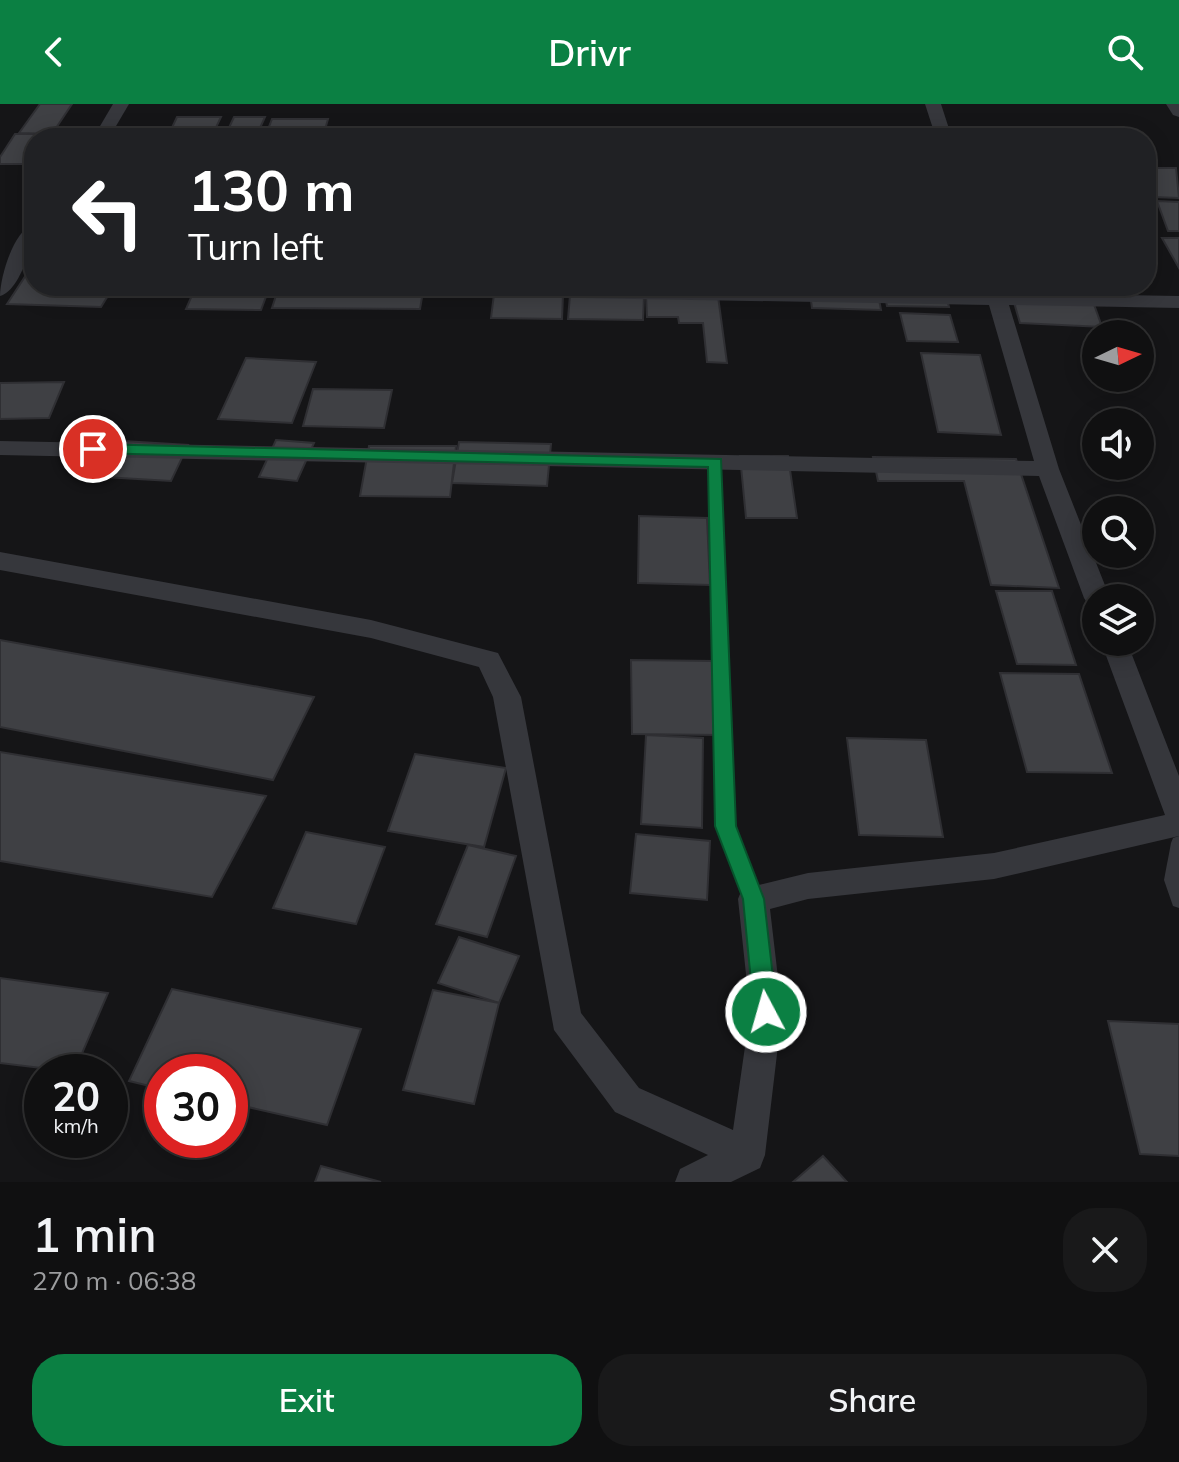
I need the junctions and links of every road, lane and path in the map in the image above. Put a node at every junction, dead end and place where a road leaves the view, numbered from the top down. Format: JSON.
{"nodes":[{"id":1,"x":121,"y":104,"type":"edge"},
{"id":2,"x":933,"y":104,"type":"edge"},
{"id":3,"x":1174,"y":104,"type":"edge"},
{"id":4,"x":1179,"y":112,"type":"edge"},
{"id":5,"x":107,"y":128,"type":"edge"},
{"id":6,"x":941,"y":128,"type":"edge"},
{"id":7,"x":24,"y":247,"type":"edge"},
{"id":8,"x":24,"y":283,"type":"edge"},
{"id":9,"x":3,"y":286,"type":"edge"},
{"id":10,"x":996,"y":296,"type":"edge"},
{"id":11,"x":1041,"y":296,"type":"edge"},
{"id":12,"x":1179,"y":302,"type":"edge"},
{"id":13,"x":0,"y":448,"type":"edge"},
{"id":14,"x":715,"y":462,"type":"junction"},
{"id":15,"x":1048,"y":469,"type":"junction"},
{"id":16,"x":0,"y":561,"type":"edge"},
{"id":17,"x":1092,"y":584,"type":"edge"},
{"id":18,"x":1119,"y":656,"type":"edge"},
{"id":19,"x":1179,"y":814,"type":"edge"},
{"id":20,"x":1179,"y":824,"type":"edge"},
{"id":21,"x":1179,"y":843,"type":"edge"},
{"id":22,"x":753,"y":899,"type":"junction"},
{"id":23,"x":1179,"y":901,"type":"edge"},
{"id":24,"x":747,"y":1155,"type":"junction"},
{"id":25,"x":693,"y":1182,"type":"edge"}],
"edges":[{"from":1,"to":5,"type":"street"},
{"from":2,"to":6,"type":"street"},
{"from":3,"to":4,"type":"street"},
{"from":7,"to":9,"type":"street"},
{"from":8,"to":9,"type":"street"},
{"from":10,"to":15,"type":"street"},
{"from":11,"to":12,"type":"street"},
{"from":13,"to":14,"type":"street"},
{"from":14,"to":15,"type":"street"},
{"from":14,"to":22,"type":"lane"},
{"from":15,"to":17,"type":"street"},
{"from":16,"to":24,"type":"street"},
{"from":18,"to":19,"type":"street"},
{"from":20,"to":22,"type":"street"},
{"from":21,"to":23,"type":"lane"},
{"from":22,"to":24,"type":"street"},
{"from":24,"to":25,"type":"street"}]}
